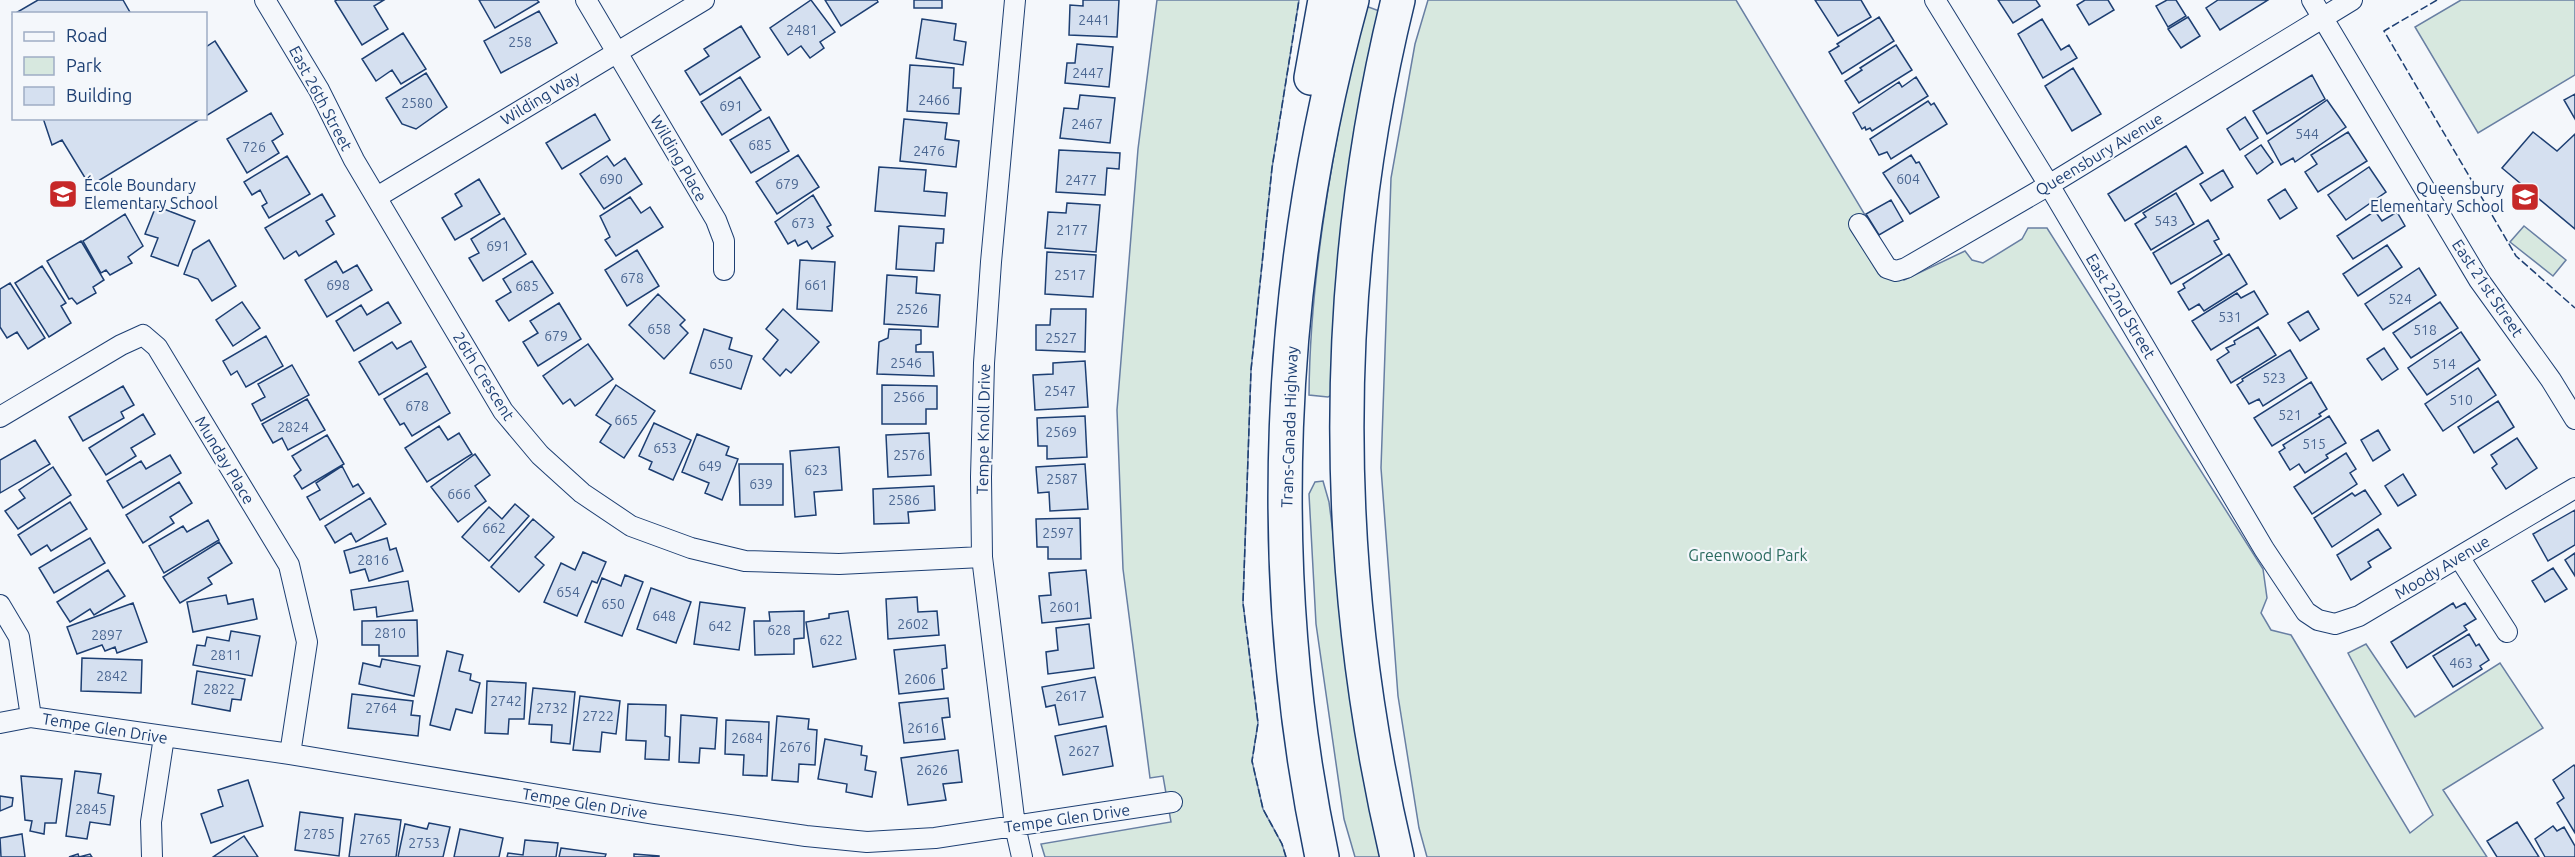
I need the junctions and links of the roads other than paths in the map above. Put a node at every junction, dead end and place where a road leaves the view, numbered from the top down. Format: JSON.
{"nodes":[{"id":1,"x":265,"y":0,"type":"edge"},
{"id":2,"x":586,"y":0,"type":"edge"},
{"id":3,"x":705,"y":0,"type":"edge"},
{"id":4,"x":1016,"y":0,"type":"edge"},
{"id":5,"x":1325,"y":0,"type":"edge"},
{"id":6,"x":1352,"y":0,"type":"edge"},
{"id":7,"x":1398,"y":0,"type":"edge"},
{"id":8,"x":1935,"y":0,"type":"edge"},
{"id":9,"x":2312,"y":0,"type":"edge"},
{"id":10,"x":2352,"y":0,"type":"edge"},
{"id":11,"x":2323,"y":18,"type":"junction"},
{"id":12,"x":617,"y":52,"type":"junction"},
{"id":13,"x":2049,"y":185,"type":"junction"},
{"id":14,"x":377,"y":196,"type":"junction"},
{"id":15,"x":1859,"y":224,"type":"dead end"},
{"id":16,"x":724,"y":270,"type":"dead end"},
{"id":17,"x":1290,"y":358,"type":"junction"},
{"id":18,"x":0,"y":417,"type":"edge"},
{"id":19,"x":2575,"y":419,"type":"edge"},
{"id":20,"x":2575,"y":488,"type":"edge"},
{"id":21,"x":982,"y":557,"type":"junction"},
{"id":22,"x":2459,"y":557,"type":"junction"},
{"id":23,"x":0,"y":605,"type":"edge"},
{"id":24,"x":2306,"y":612,"type":"joint"},
{"id":25,"x":2507,"y":632,"type":"dead end"},
{"id":26,"x":31,"y":717,"type":"junction"},
{"id":27,"x":0,"y":723,"type":"edge"},
{"id":28,"x":165,"y":737,"type":"junction"},
{"id":29,"x":290,"y":754,"type":"junction"},
{"id":30,"x":1172,"y":802,"type":"dead end"},
{"id":31,"x":1015,"y":826,"type":"junction"},
{"id":32,"x":152,"y":857,"type":"edge"},
{"id":33,"x":1022,"y":857,"type":"edge"},
{"id":34,"x":1322,"y":857,"type":"edge"},
{"id":35,"x":1397,"y":857,"type":"edge"}],
"edges":[{"from":1,"to":14,"type":"street","name":"East 26th Street"},
{"from":2,"to":12,"type":"street","name":"Wilding Place"},
{"from":3,"to":12,"type":"street","name":"Wilding Way"},
{"from":4,"to":21,"type":"street","name":"Tempe Knoll Drive"},
{"from":5,"to":17,"type":"highway"},
{"from":6,"to":17,"type":"highway","name":"Trans-Canada Highway"},
{"from":7,"to":35,"type":"highway"},
{"from":8,"to":13,"type":"street","name":"East 22nd Street"},
{"from":9,"to":11,"type":"street","name":"East 21st Street"},
{"from":10,"to":11,"type":"street","name":"Queensbury Avenue"},
{"from":11,"to":13,"type":"street","name":"Queensbury Avenue"},
{"from":11,"to":19,"type":"street","name":"East 21st Street"},
{"from":12,"to":14,"type":"street","name":"Wilding Way"},
{"from":12,"to":16,"type":"street","name":"Wilding Place"},
{"from":13,"to":15,"type":"street","name":"Queensbury Avenue"},
{"from":13,"to":24,"type":"street","name":"East 22nd Street"},
{"from":14,"to":21,"type":"street","name":"26th Crescent"},
{"from":17,"to":34,"type":"highway","name":"Trans-Canada Highway"},
{"from":18,"to":29,"type":"street","name":"Munday Place"},
{"from":20,"to":22,"type":"street","name":"Moody Avenue"},
{"from":21,"to":31,"type":"street","name":"Tempe Knoll Drive"},
{"from":22,"to":24,"type":"street","name":"Moody Avenue"},
{"from":22,"to":25,"type":"street"},
{"from":23,"to":26,"type":"street"},
{"from":26,"to":27,"type":"street","name":"Tempe Glen Drive"},
{"from":26,"to":28,"type":"street","name":"Tempe Glen Drive"},
{"from":28,"to":29,"type":"street","name":"Tempe Glen Drive"},
{"from":28,"to":32,"type":"street"},
{"from":29,"to":31,"type":"street","name":"Tempe Glen Drive"},
{"from":30,"to":31,"type":"street","name":"Tempe Glen Drive"},
{"from":31,"to":33,"type":"street","name":"Tempe Knoll Drive"}]}
